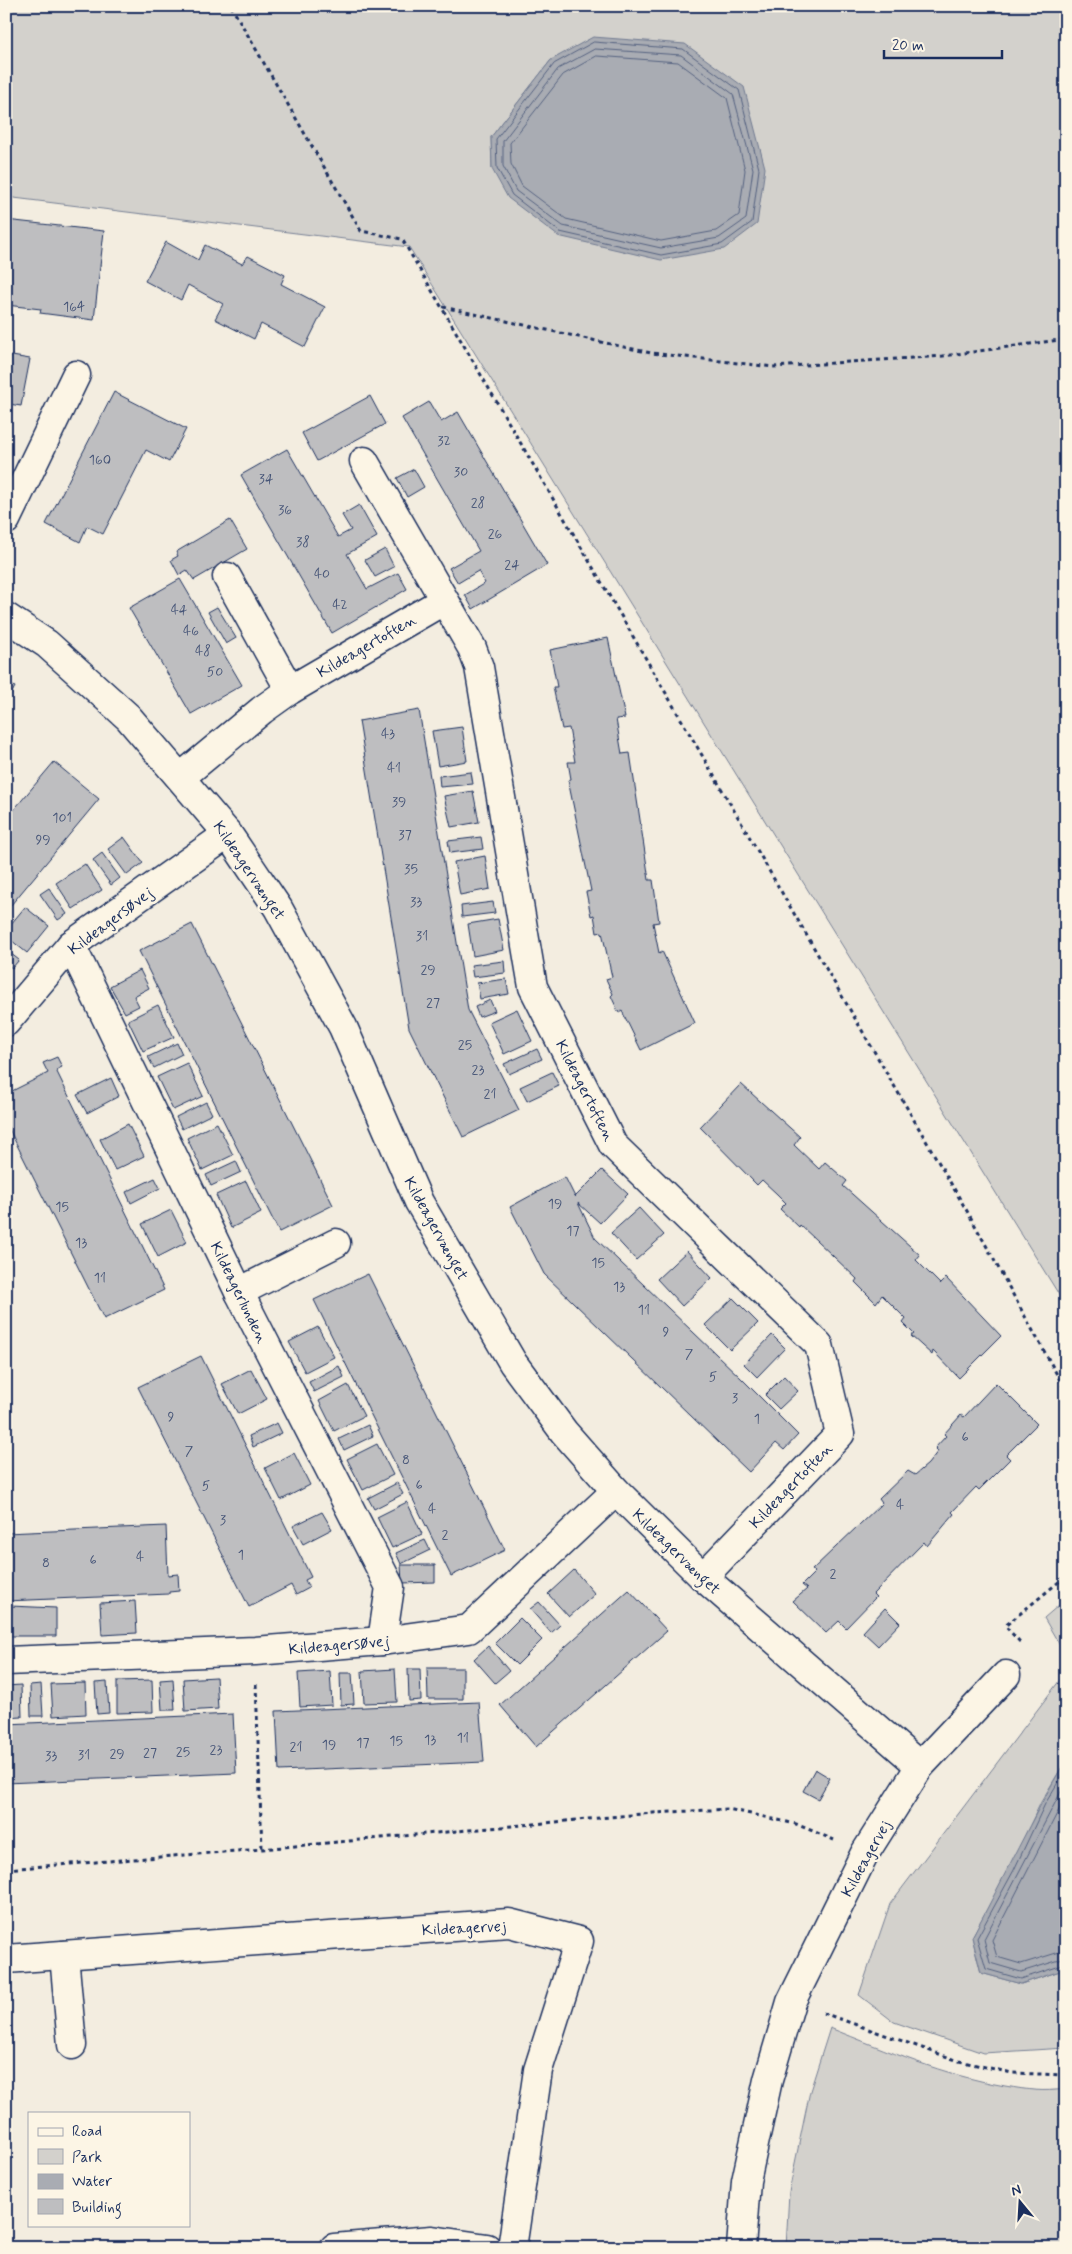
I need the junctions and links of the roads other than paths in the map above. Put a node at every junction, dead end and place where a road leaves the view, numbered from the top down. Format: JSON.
{"nodes":[{"id":1,"x":76,"y":376,"type":"dead end"},
{"id":2,"x":364,"y":461,"type":"dead end"},
{"id":3,"x":6,"y":520,"type":"edge"},
{"id":4,"x":227,"y":577,"type":"dead end"},
{"id":5,"x":443,"y":601,"type":"junction"},
{"id":6,"x":6,"y":617,"type":"edge"},
{"id":7,"x":290,"y":690,"type":"junction"},
{"id":8,"x":181,"y":777,"type":"junction"},
{"id":9,"x":228,"y":834,"type":"junction"},
{"id":10,"x":71,"y":945,"type":"junction"},
{"id":11,"x":6,"y":1022,"type":"edge"},
{"id":12,"x":336,"y":1243,"type":"dead end"},
{"id":13,"x":239,"y":1292,"type":"junction"},
{"id":14,"x":616,"y":1491,"type":"junction"},
{"id":15,"x":703,"y":1577,"type":"junction"},
{"id":16,"x":382,"y":1641,"type":"junction"},
{"id":17,"x":6,"y":1661,"type":"edge"},
{"id":18,"x":1006,"y":1674,"type":"road end"},
{"id":19,"x":920,"y":1766,"type":"junction"},
{"id":20,"x":64,"y":1955,"type":"junction"},
{"id":21,"x":6,"y":1959,"type":"edge"},
{"id":22,"x":72,"y":2046,"type":"dead end"},
{"id":23,"x":334,"y":2248,"type":"edge"},
{"id":24,"x":487,"y":2248,"type":"edge"},
{"id":25,"x":512,"y":2248,"type":"edge"},
{"id":26,"x":741,"y":2248,"type":"edge"}],
"edges":[{"from":1,"to":3,"type":"street"},
{"from":2,"to":5,"type":"street","name":"Kildeagertoften"},
{"from":4,"to":7,"type":"street"},
{"from":5,"to":7,"type":"street","name":"Kildeagertoften"},
{"from":5,"to":15,"type":"street","name":"Kildeagertoften"},
{"from":6,"to":8,"type":"street","name":"Kildeagervænget"},
{"from":7,"to":8,"type":"street","name":"Kildeagertoften"},
{"from":8,"to":9,"type":"street","name":"Kildeagervænget"},
{"from":9,"to":10,"type":"street","name":"Kildeagersøvej"},
{"from":9,"to":14,"type":"street","name":"Kildeagervænget"},
{"from":10,"to":11,"type":"street","name":"Kildeagersøvej"},
{"from":10,"to":13,"type":"street","name":"Kildeagerlunden"},
{"from":12,"to":13,"type":"street"},
{"from":13,"to":16,"type":"street","name":"Kildeagerlunden"},
{"from":14,"to":15,"type":"street","name":"Kildeagervænget"},
{"from":14,"to":16,"type":"street","name":"Kildeagersøvej"},
{"from":15,"to":19,"type":"street","name":"Kildeagervænget"},
{"from":16,"to":17,"type":"street","name":"Kildeagersøvej"},
{"from":18,"to":19,"type":"street","name":"Kildeagervej"},
{"from":19,"to":26,"type":"street","name":"Kildeagervej"},
{"from":20,"to":21,"type":"street","name":"Kildeagervej"},
{"from":20,"to":22,"type":"street"},
{"from":20,"to":25,"type":"street","name":"Kildeagervej"},
{"from":23,"to":24,"type":"street"}]}
